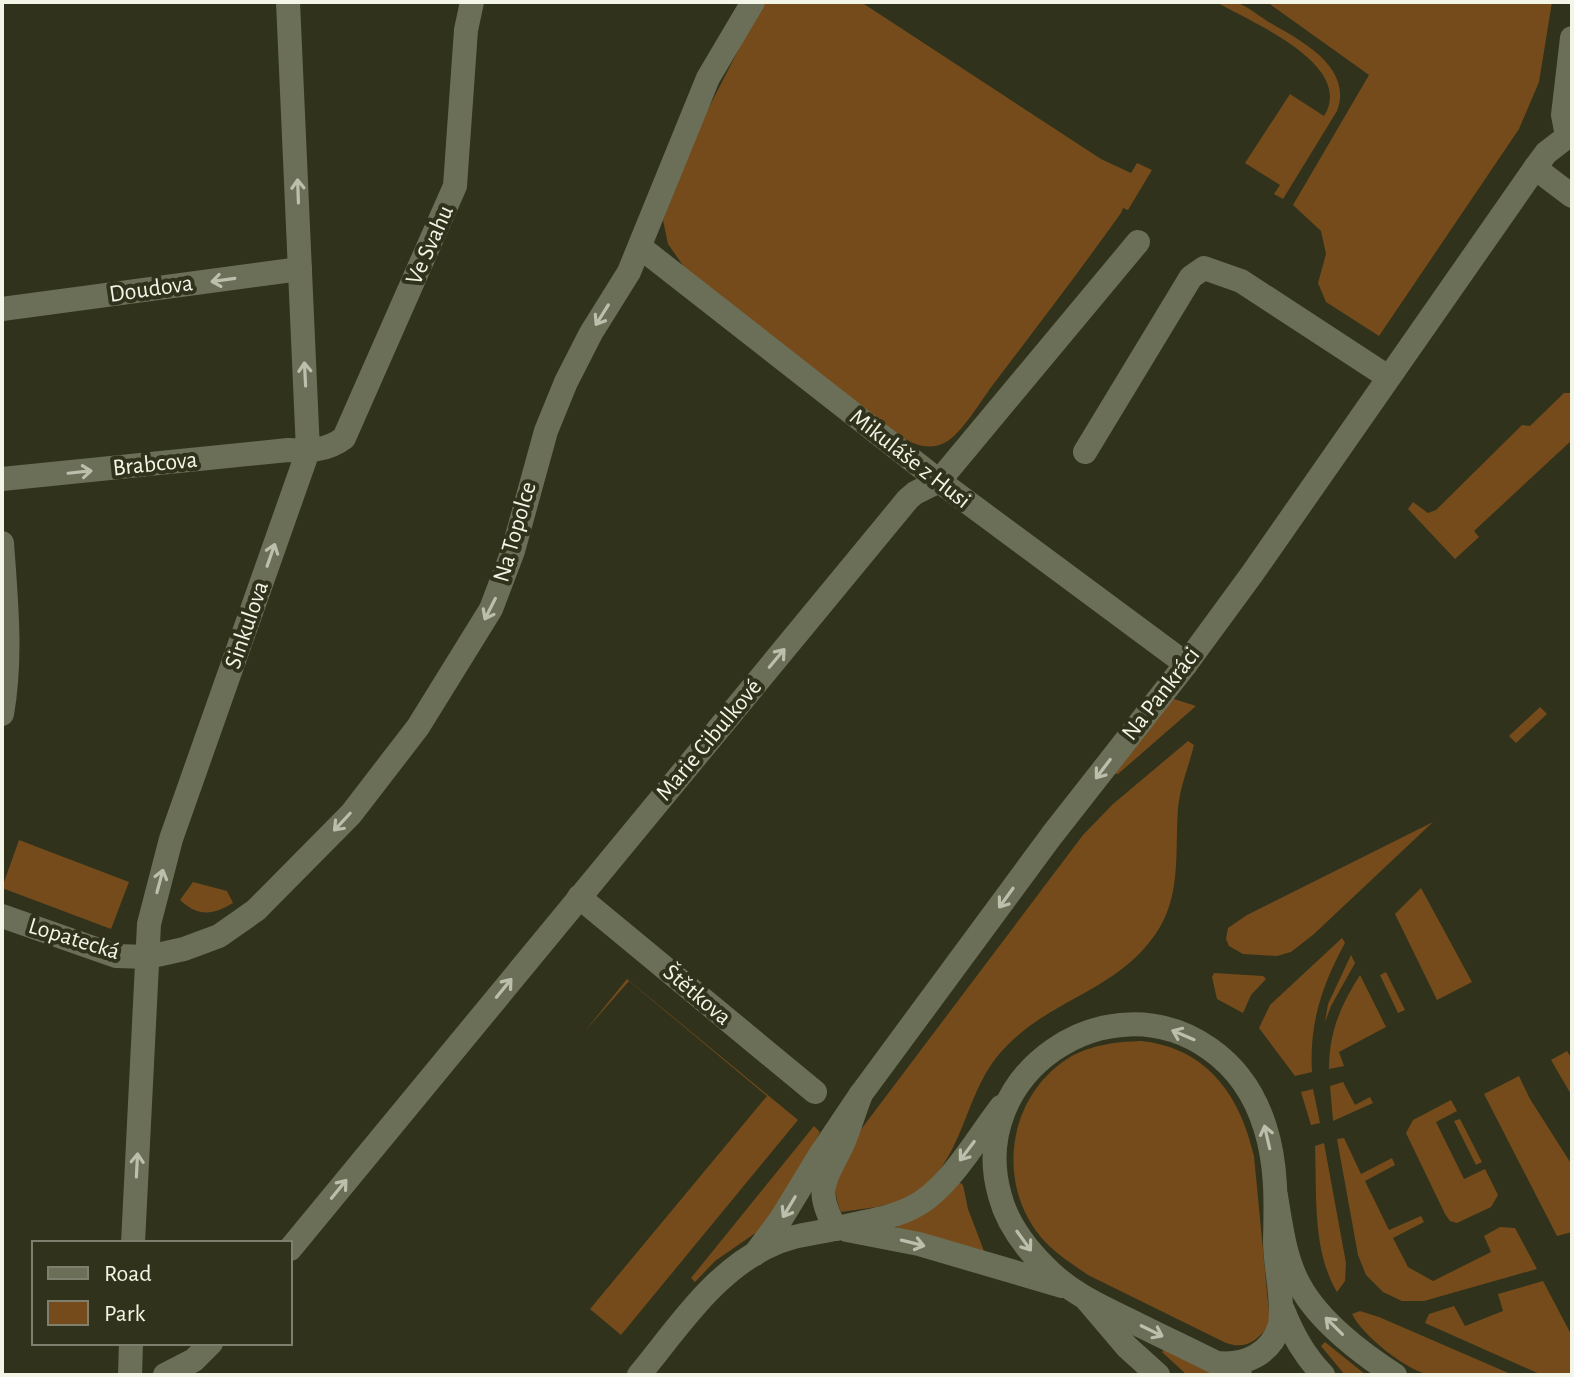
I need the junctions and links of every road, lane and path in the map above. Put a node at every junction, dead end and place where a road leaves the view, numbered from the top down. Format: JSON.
{"nodes":[{"id":1,"x":288,"y":2,"type":"edge"},
{"id":2,"x":472,"y":2,"type":"edge"},
{"id":3,"x":753,"y":2,"type":"edge"},
{"id":4,"x":1572,"y":38,"type":"edge"},
{"id":5,"x":1569,"y":135,"type":"edge"},
{"id":6,"x":1535,"y":168,"type":"junction"},
{"id":7,"x":1572,"y":196,"type":"edge"},
{"id":8,"x":1138,"y":242,"type":"dead end"},
{"id":9,"x":640,"y":247,"type":"junction"},
{"id":10,"x":300,"y":269,"type":"junction"},
{"id":11,"x":2,"y":309,"type":"edge"},
{"id":12,"x":1388,"y":377,"type":"junction"},
{"id":13,"x":308,"y":451,"type":"junction"},
{"id":14,"x":1085,"y":452,"type":"dead end"},
{"id":15,"x":2,"y":479,"type":"edge"},
{"id":16,"x":939,"y":481,"type":"junction"},
{"id":17,"x":2,"y":543,"type":"edge"},
{"id":18,"x":1186,"y":664,"type":"junction"},
{"id":19,"x":2,"y":714,"type":"edge"},
{"id":20,"x":579,"y":897,"type":"junction"},
{"id":21,"x":2,"y":916,"type":"edge"},
{"id":22,"x":148,"y":957,"type":"junction"},
{"id":23,"x":1014,"y":1089,"type":"junction"},
{"id":24,"x":815,"y":1092,"type":"dead end"},
{"id":25,"x":861,"y":1094,"type":"junction"},
{"id":26,"x":1276,"y":1196,"type":"junction"},
{"id":27,"x":836,"y":1229,"type":"junction"},
{"id":28,"x":133,"y":1241,"type":"edge"},
{"id":29,"x":292,"y":1247,"type":"edge"},
{"id":30,"x":755,"y":1254,"type":"junction"},
{"id":31,"x":1077,"y":1294,"type":"junction"},
{"id":32,"x":1281,"y":1304,"type":"junction"},
{"id":33,"x":131,"y":1345,"type":"edge"},
{"id":34,"x":209,"y":1345,"type":"edge"},
{"id":35,"x":1217,"y":1363,"type":"junction"},
{"id":36,"x":130,"y":1375,"type":"edge"},
{"id":37,"x":165,"y":1375,"type":"edge"},
{"id":38,"x":639,"y":1375,"type":"edge"},
{"id":39,"x":1158,"y":1375,"type":"edge"},
{"id":40,"x":1240,"y":1375,"type":"edge"},
{"id":41,"x":1323,"y":1375,"type":"edge"},
{"id":42,"x":1395,"y":1375,"type":"edge"}],
"edges":[{"from":10,"to":1,"type":"street","name":"Sinkulova","one_way":true},
{"from":2,"to":13,"type":"street","name":"Ve Svahu"},
{"from":3,"to":9,"type":"street","name":"Na Topolce"},
{"from":4,"to":5,"type":"street","name":"Na Pankráci"},
{"from":5,"to":6,"type":"street","name":"Na Pankráci"},
{"from":6,"to":7,"type":"street"},
{"from":6,"to":12,"type":"street","name":"Na Pankráci"},
{"from":8,"to":16,"type":"street","name":"Marie Cibulkové"},
{"from":9,"to":16,"type":"street","name":"Mikuláše z Husi"},
{"from":9,"to":22,"type":"street","name":"Na Topolce","one_way":true},
{"from":10,"to":11,"type":"street","name":"Doudova","one_way":true},
{"from":13,"to":10,"type":"street","name":"Sinkulova","one_way":true},
{"from":12,"to":14,"type":"street"},
{"from":12,"to":18,"type":"street","name":"Na Pankráci"},
{"from":15,"to":13,"type":"street","name":"Brabcova","one_way":true},
{"from":22,"to":13,"type":"street","name":"Sinkulova","one_way":true},
{"from":16,"to":18,"type":"street","name":"Mikuláše z Husi"},
{"from":20,"to":16,"type":"street","name":"Marie Cibulkové","one_way":true},
{"from":17,"to":19,"type":"street"},
{"from":18,"to":25,"type":"street","name":"Na Pankráci","one_way":true},
{"from":20,"to":24,"type":"street","name":"Štětkova"},
{"from":29,"to":20,"type":"street","name":"Marie Cibulkové","one_way":true},
{"from":21,"to":22,"type":"street","name":"Lopatecká"},
{"from":28,"to":22,"type":"street","name":"Sinkulova","one_way":true},
{"from":26,"to":23,"type":"street","name":"Na Pankráci","one_way":true},
{"from":23,"to":27,"type":"street","name":"Na Pankráci","one_way":true},
{"from":23,"to":31,"type":"street","one_way":true},
{"from":25,"to":27,"type":"street"},
{"from":25,"to":30,"type":"street","name":"Na Pankráci","one_way":true},
{"from":26,"to":32,"type":"street"},
{"from":42,"to":26,"type":"street","one_way":true},
{"from":27,"to":30,"type":"street","name":"Na Pankráci"},
{"from":27,"to":31,"type":"street","one_way":true},
{"from":30,"to":38,"type":"street","name":"Na Pankráci"},
{"from":31,"to":35,"type":"street","one_way":true},
{"from":31,"to":39,"type":"street"},
{"from":32,"to":35,"type":"street"},
{"from":32,"to":41,"type":"street"},
{"from":33,"to":36,"type":"street"},
{"from":34,"to":37,"type":"street"},
{"from":35,"to":40,"type":"street"}]}
